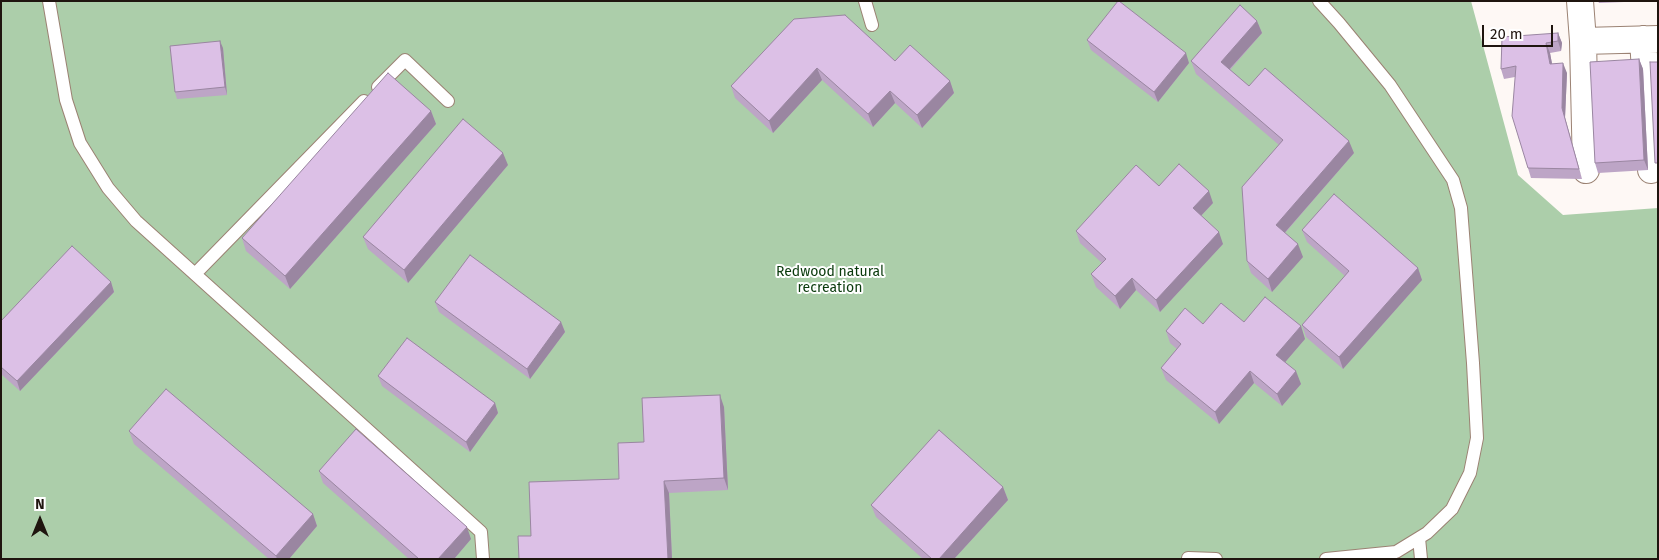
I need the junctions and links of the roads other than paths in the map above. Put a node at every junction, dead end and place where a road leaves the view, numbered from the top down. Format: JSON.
{"nodes":[{"id":1,"x":49,"y":1,"type":"edge"},
{"id":2,"x":866,"y":1,"type":"edge"},
{"id":3,"x":1320,"y":1,"type":"edge"},
{"id":4,"x":1580,"y":1,"type":"edge"},
{"id":5,"x":872,"y":25,"type":"dead end"},
{"id":6,"x":1650,"y":39,"type":"edge"},
{"id":7,"x":1583,"y":41,"type":"junction"},
{"id":8,"x":448,"y":101,"type":"dead end"},
{"id":9,"x":1586,"y":170,"type":"dead end"},
{"id":10,"x":1651,"y":170,"type":"dead end"},
{"id":11,"x":195,"y":274,"type":"junction"},
{"id":12,"x":1419,"y":538,"type":"junction"},
{"id":13,"x":1188,"y":558,"type":"edge"},
{"id":14,"x":483,"y":559,"type":"edge"},
{"id":15,"x":1216,"y":559,"type":"edge"},
{"id":16,"x":1326,"y":559,"type":"edge"},
{"id":17,"x":1421,"y":559,"type":"edge"}],
"edges":[{"from":1,"to":11,"type":"lane"},
{"from":2,"to":5,"type":"lane"},
{"from":3,"to":12,"type":"lane"},
{"from":4,"to":7,"type":"street"},
{"from":6,"to":7,"type":"street"},
{"from":6,"to":10,"type":"street"},
{"from":7,"to":9,"type":"street"},
{"from":8,"to":11,"type":"lane"},
{"from":11,"to":14,"type":"lane"},
{"from":12,"to":16,"type":"lane"},
{"from":12,"to":17,"type":"lane"},
{"from":13,"to":15,"type":"lane"}]}
